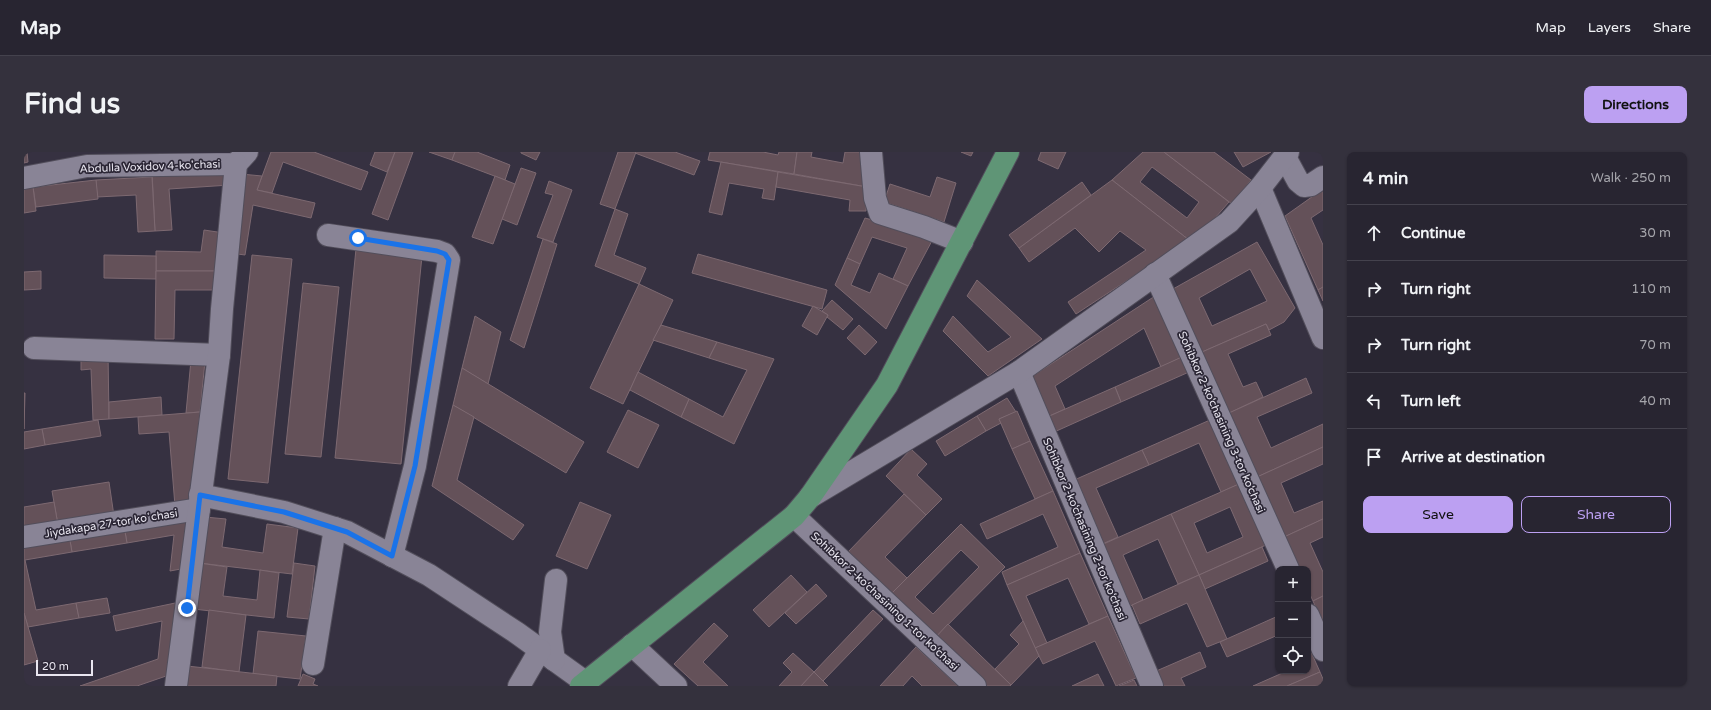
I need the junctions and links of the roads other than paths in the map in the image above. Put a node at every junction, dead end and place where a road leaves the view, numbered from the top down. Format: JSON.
{"nodes":[{"id":1,"x":872,"y":152,"type":"edge"},
{"id":2,"x":1008,"y":152,"type":"edge"},
{"id":3,"x":1287,"y":154,"type":"edge"},
{"id":4,"x":242,"y":158,"type":"edge"},
{"id":5,"x":86,"y":159,"type":"edge"},
{"id":6,"x":1323,"y":177,"type":"edge"},
{"id":7,"x":24,"y":178,"type":"edge"},
{"id":8,"x":1260,"y":188,"type":"junction"},
{"id":9,"x":328,"y":235,"type":"dead end"},
{"id":10,"x":962,"y":242,"type":"junction"},
{"id":11,"x":1155,"y":274,"type":"junction"},
{"id":12,"x":1323,"y":338,"type":"edge"},
{"id":13,"x":34,"y":348,"type":"dead end"},
{"id":14,"x":219,"y":355,"type":"junction"},
{"id":15,"x":1019,"y":372,"type":"junction"},
{"id":16,"x":810,"y":497,"type":"junction"},
{"id":17,"x":200,"y":502,"type":"junction"},
{"id":18,"x":794,"y":516,"type":"junction"},
{"id":19,"x":335,"y":528,"type":"junction"},
{"id":20,"x":24,"y":537,"type":"edge"},
{"id":21,"x":392,"y":556,"type":"junction"},
{"id":22,"x":1287,"y":566,"type":"edge"},
{"id":23,"x":556,"y":580,"type":"dead end"},
{"id":24,"x":1311,"y":622,"type":"edge"},
{"id":25,"x":632,"y":644,"type":"junction"},
{"id":26,"x":1323,"y":650,"type":"edge"},
{"id":27,"x":547,"y":655,"type":"junction"},
{"id":28,"x":313,"y":664,"type":"dead end"},
{"id":29,"x":583,"y":684,"type":"edge"},
{"id":30,"x":176,"y":686,"type":"edge"},
{"id":31,"x":518,"y":686,"type":"edge"},
{"id":32,"x":676,"y":686,"type":"edge"},
{"id":33,"x":976,"y":686,"type":"edge"},
{"id":34,"x":1152,"y":686,"type":"edge"}],
"edges":[{"from":1,"to":10,"type":"street"},
{"from":2,"to":10,"type":"main road"},
{"from":3,"to":6,"type":"street"},
{"from":3,"to":8,"type":"street"},
{"from":4,"to":5,"type":"street","name":"Abdulla Voxidov 4-ko'chasi"},
{"from":4,"to":14,"type":"street"},
{"from":5,"to":7,"type":"street","name":"Abdulla Voxidov 4-ko'chasi"},
{"from":8,"to":11,"type":"street"},
{"from":8,"to":12,"type":"street"},
{"from":9,"to":21,"type":"street"},
{"from":10,"to":16,"type":"main road"},
{"from":11,"to":15,"type":"street"},
{"from":11,"to":22,"type":"street","name":"Sohibkor 2-ko‘chasining 3-tor ko‘chasi"},
{"from":13,"to":14,"type":"street"},
{"from":14,"to":17,"type":"street"},
{"from":15,"to":16,"type":"street"},
{"from":15,"to":34,"type":"street","name":"Sohibkor 2-ko‘chasining 2-tor ko‘chasi"},
{"from":16,"to":18,"type":"main road"},
{"from":17,"to":19,"type":"street"},
{"from":17,"to":20,"type":"street","name":"Jiydakapa 27-tor koʻchasi"},
{"from":17,"to":30,"type":"street"},
{"from":18,"to":25,"type":"main road"},
{"from":18,"to":33,"type":"street","name":"Sohibkor 2-ko‘chasining 1-tor ko‘chasi"},
{"from":19,"to":21,"type":"street"},
{"from":19,"to":28,"type":"street"},
{"from":21,"to":27,"type":"street"},
{"from":23,"to":27,"type":"street"},
{"from":24,"to":26,"type":"street"},
{"from":25,"to":29,"type":"main road"},
{"from":25,"to":32,"type":"street"},
{"from":27,"to":29,"type":"street"},
{"from":27,"to":31,"type":"street"}]}
